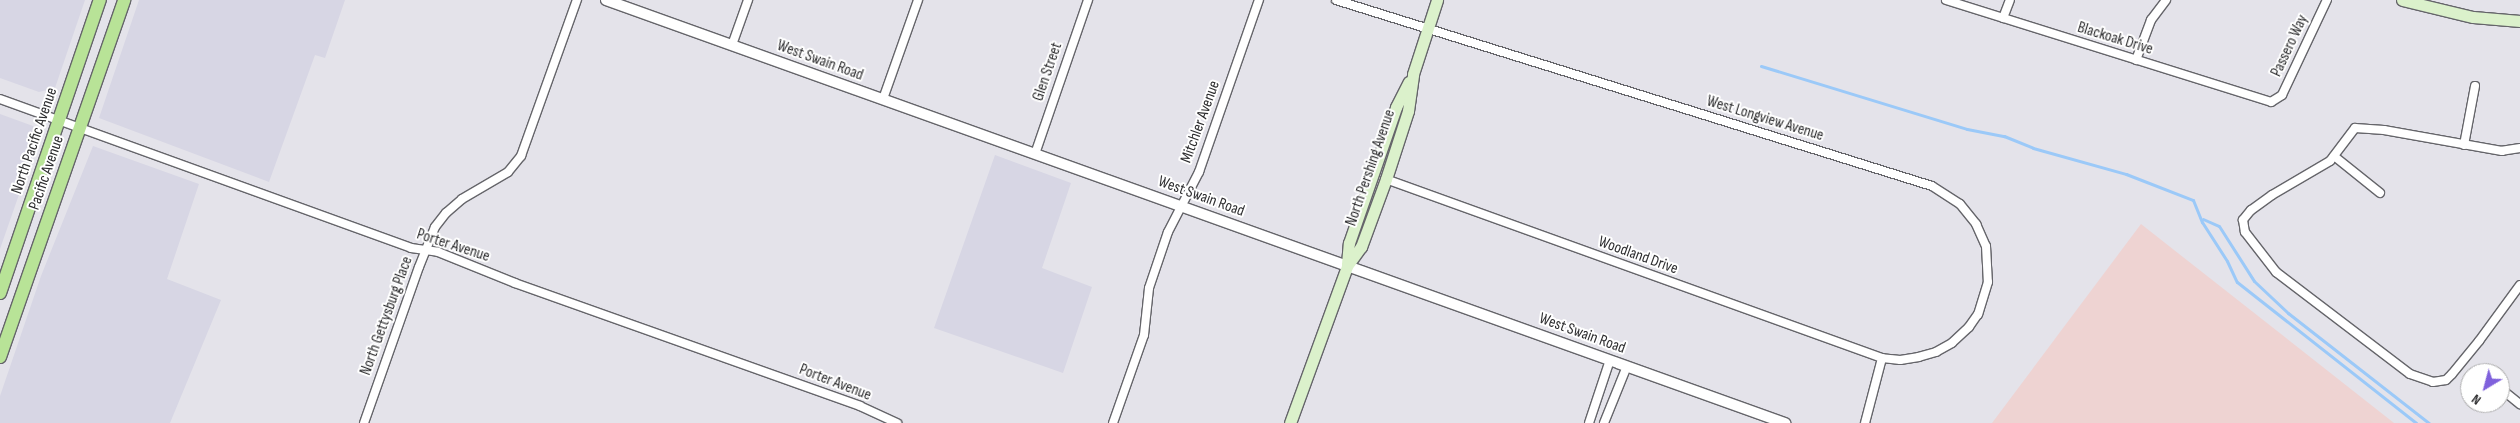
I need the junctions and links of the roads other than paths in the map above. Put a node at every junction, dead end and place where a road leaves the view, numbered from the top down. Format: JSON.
{"nodes":[{"id":1,"x":100,"y":0,"type":"edge"},
{"id":2,"x":124,"y":0,"type":"edge"},
{"id":3,"x":577,"y":0,"type":"edge"},
{"id":4,"x":606,"y":0,"type":"edge"},
{"id":5,"x":748,"y":0,"type":"edge"},
{"id":6,"x":918,"y":0,"type":"edge"},
{"id":7,"x":1088,"y":0,"type":"edge"},
{"id":8,"x":1259,"y":0,"type":"edge"},
{"id":9,"x":1336,"y":0,"type":"edge"},
{"id":10,"x":1437,"y":0,"type":"edge"},
{"id":11,"x":1946,"y":0,"type":"edge"},
{"id":12,"x":2010,"y":0,"type":"edge"},
{"id":13,"x":2166,"y":0,"type":"edge"},
{"id":14,"x":2327,"y":0,"type":"edge"},
{"id":15,"x":2402,"y":0,"type":"edge"},
{"id":16,"x":2003,"y":18,"type":"junction"},
{"id":17,"x":2520,"y":22,"type":"edge"},
{"id":18,"x":1427,"y":28,"type":"junction"},
{"id":19,"x":732,"y":45,"type":"junction"},
{"id":20,"x":2136,"y":60,"type":"junction"},
{"id":21,"x":1413,"y":74,"type":"junction"},
{"id":22,"x":2475,"y":86,"type":"dead end"},
{"id":23,"x":0,"y":99,"type":"edge"},
{"id":24,"x":883,"y":99,"type":"junction"},
{"id":25,"x":2275,"y":101,"type":"joint"},
{"id":26,"x":59,"y":120,"type":"junction"},
{"id":27,"x":79,"y":130,"type":"junction"},
{"id":28,"x":2464,"y":145,"type":"junction"},
{"id":29,"x":2520,"y":148,"type":"edge"},
{"id":30,"x":1035,"y":154,"type":"junction"},
{"id":31,"x":2334,"y":156,"type":"junction"},
{"id":32,"x":1386,"y":179,"type":"junction"},
{"id":33,"x":2380,"y":193,"type":"dead end"},
{"id":34,"x":1181,"y":206,"type":"junction"},
{"id":35,"x":425,"y":250,"type":"junction"},
{"id":36,"x":1347,"y":266,"type":"junction"},
{"id":37,"x":2520,"y":285,"type":"edge"},
{"id":38,"x":0,"y":293,"type":"edge"},
{"id":39,"x":0,"y":356,"type":"edge"},
{"id":40,"x":1882,"y":358,"type":"junction"},
{"id":41,"x":1610,"y":360,"type":"junction"},
{"id":42,"x":1627,"y":366,"type":"junction"},
{"id":43,"x":2510,"y":396,"type":"edge"},
{"id":44,"x":2520,"y":404,"type":"edge"},
{"id":45,"x":364,"y":423,"type":"edge"},
{"id":46,"x":897,"y":423,"type":"edge"},
{"id":47,"x":1114,"y":423,"type":"edge"},
{"id":48,"x":1290,"y":423,"type":"edge"},
{"id":49,"x":1589,"y":423,"type":"edge"},
{"id":50,"x":1604,"y":423,"type":"edge"},
{"id":51,"x":1785,"y":423,"type":"edge"},
{"id":52,"x":1865,"y":423,"type":"edge"}],
"edges":[{"from":1,"to":26,"type":"main road","name":"North Pacific Avenue"},
{"from":2,"to":27,"type":"main road","name":"Pacific Avenue"},
{"from":3,"to":35,"type":"street","name":"North Gettysburg Place"},
{"from":4,"to":19,"type":"street","name":"West Swain Road"},
{"from":5,"to":19,"type":"street"},
{"from":6,"to":24,"type":"street"},
{"from":7,"to":30,"type":"street","name":"Glen Street"},
{"from":8,"to":34,"type":"street","name":"Mitchler Avenue"},
{"from":9,"to":18,"type":"street","name":"West Longview Avenue"},
{"from":10,"to":18,"type":"main road","name":"North Pershing Avenue"},
{"from":11,"to":16,"type":"street","name":"Blackoak Drive"},
{"from":12,"to":16,"type":"street"},
{"from":13,"to":20,"type":"street"},
{"from":14,"to":25,"type":"street","name":"Passero Way"},
{"from":15,"to":17,"type":"main road"},
{"from":16,"to":20,"type":"street","name":"Blackoak Drive"},
{"from":18,"to":21,"type":"main road","name":"North Pershing Avenue"},
{"from":18,"to":40,"type":"street","name":"West Longview Avenue"},
{"from":19,"to":24,"type":"street","name":"West Swain Road"},
{"from":20,"to":25,"type":"street","name":"Blackoak Drive"},
{"from":21,"to":32,"type":"main road","name":"North Pershing Avenue"},
{"from":21,"to":36,"type":"main road","name":"North Pershing Avenue"},
{"from":22,"to":28,"type":"street"},
{"from":23,"to":26,"type":"street","name":"Porter Avenue"},
{"from":24,"to":30,"type":"street","name":"West Swain Road"},
{"from":26,"to":27,"type":"street","name":"Porter Avenue"},
{"from":26,"to":38,"type":"main road","name":"North Pacific Avenue"},
{"from":27,"to":35,"type":"street","name":"Porter Avenue"},
{"from":27,"to":39,"type":"main road","name":"Pacific Avenue"},
{"from":28,"to":29,"type":"street"},
{"from":28,"to":31,"type":"street"},
{"from":30,"to":34,"type":"street","name":"West Swain Road"},
{"from":31,"to":33,"type":"street"},
{"from":31,"to":37,"type":"street"},
{"from":32,"to":36,"type":"main road","name":"North Pershing Avenue"},
{"from":32,"to":40,"type":"street","name":"Woodland Drive"},
{"from":34,"to":36,"type":"street","name":"West Swain Road"},
{"from":34,"to":47,"type":"street","name":"Mitchler Avenue"},
{"from":35,"to":45,"type":"street","name":"North Gettysburg Place"},
{"from":35,"to":46,"type":"street","name":"Porter Avenue"},
{"from":36,"to":41,"type":"street","name":"West Swain Road"},
{"from":36,"to":48,"type":"main road","name":"North Pershing Avenue"},
{"from":40,"to":52,"type":"street"},
{"from":41,"to":42,"type":"street","name":"West Swain Road"},
{"from":41,"to":49,"type":"street"},
{"from":42,"to":50,"type":"street"},
{"from":42,"to":51,"type":"street","name":"West Swain Road"},
{"from":43,"to":44,"type":"street"}]}
